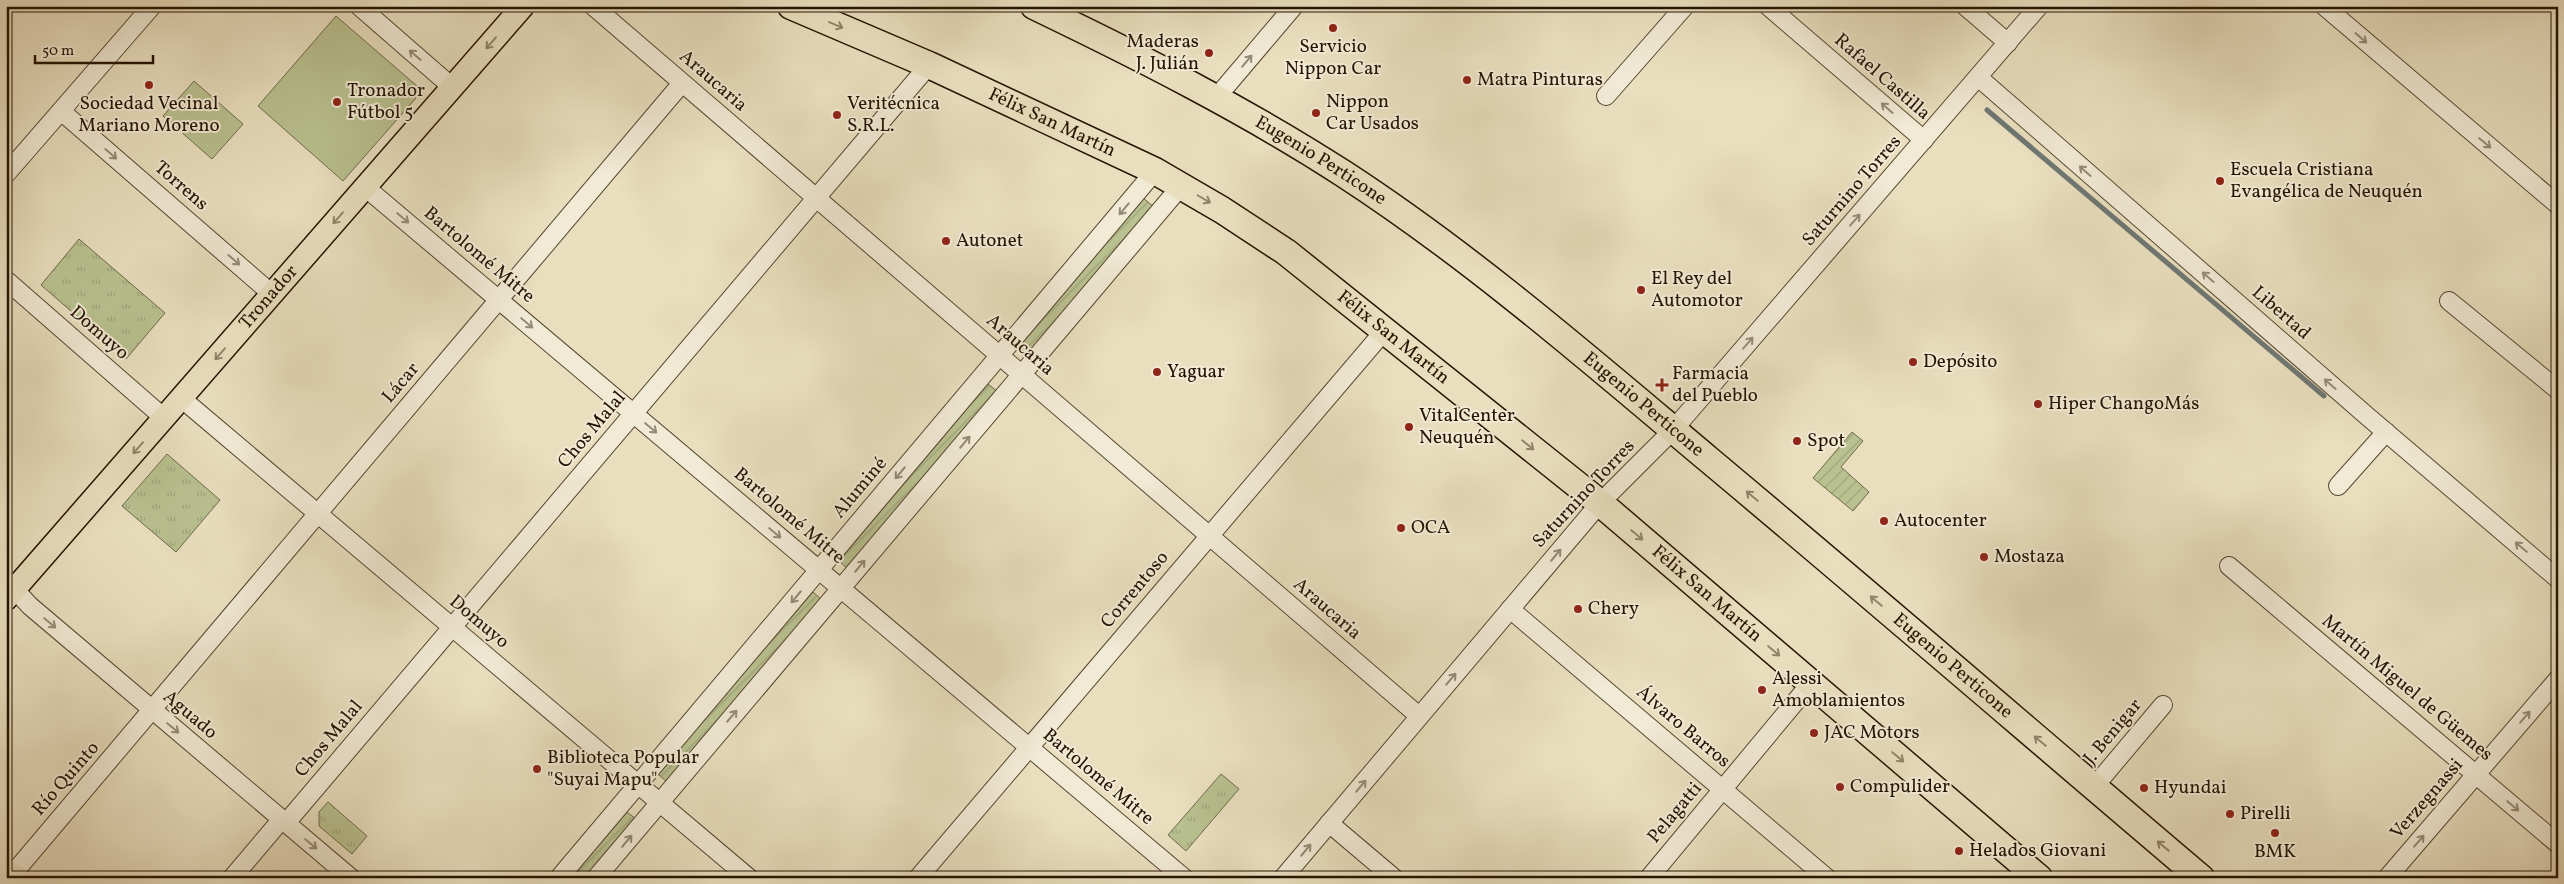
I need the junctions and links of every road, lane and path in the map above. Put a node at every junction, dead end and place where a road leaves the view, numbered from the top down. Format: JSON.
{"nodes":[{"id":1,"x":152,"y":6,"type":"edge"},
{"id":2,"x":359,"y":6,"type":"edge"},
{"id":3,"x":523,"y":6,"type":"edge"},
{"id":4,"x":592,"y":6,"type":"edge"},
{"id":5,"x":791,"y":6,"type":"edge"},
{"id":6,"x":1294,"y":6,"type":"edge"},
{"id":7,"x":1685,"y":6,"type":"edge"},
{"id":8,"x":1768,"y":6,"type":"edge"},
{"id":9,"x":1966,"y":6,"type":"edge"},
{"id":10,"x":2039,"y":6,"type":"edge"},
{"id":11,"x":2324,"y":6,"type":"edge"},
{"id":12,"x":1046,"y":9,"type":"edge"},
{"id":13,"x":2008,"y":42,"type":"junction"},
{"id":14,"x":929,"y":65,"type":"junction"},
{"id":15,"x":1978,"y":77,"type":"junction"},
{"id":16,"x":682,"y":83,"type":"junction"},
{"id":17,"x":452,"y":87,"type":"junction"},
{"id":18,"x":1606,"y":96,"type":"dead end"},
{"id":19,"x":1216,"y":98,"type":"junction"},
{"id":20,"x":61,"y":111,"type":"junction"},
{"id":21,"x":1924,"y":140,"type":"junction"},
{"id":22,"x":1155,"y":171,"type":"junction"},
{"id":23,"x":6,"y":174,"type":"edge"},
{"id":24,"x":1181,"y":186,"type":"junction"},
{"id":25,"x":366,"y":187,"type":"junction"},
{"id":26,"x":816,"y":199,"type":"junction"},
{"id":27,"x":2558,"y":205,"type":"edge"},
{"id":28,"x":6,"y":280,"type":"edge"},
{"id":29,"x":272,"y":294,"type":"junction"},
{"id":30,"x":499,"y":300,"type":"junction"},
{"id":31,"x":2449,"y":302,"type":"dead end"},
{"id":32,"x":1385,"y":330,"type":"junction"},
{"id":33,"x":1000,"y":356,"type":"junction"},
{"id":34,"x":1021,"y":374,"type":"junction"},
{"id":35,"x":2558,"y":390,"type":"edge"},
{"id":36,"x":181,"y":398,"type":"junction"},
{"id":37,"x":634,"y":414,"type":"junction"},
{"id":38,"x":164,"y":418,"type":"junction"},
{"id":39,"x":1673,"y":430,"type":"junction"},
{"id":40,"x":2386,"y":432,"type":"junction"},
{"id":41,"x":2338,"y":486,"type":"dead end"},
{"id":42,"x":1600,"y":503,"type":"junction"},
{"id":43,"x":319,"y":514,"type":"junction"},
{"id":44,"x":1209,"y":536,"type":"junction"},
{"id":45,"x":2229,"y":566,"type":"dead end"},
{"id":46,"x":819,"y":570,"type":"junction"},
{"id":47,"x":2558,"y":579,"type":"edge"},
{"id":48,"x":841,"y":588,"type":"junction"},
{"id":49,"x":9,"y":589,"type":"edge"},
{"id":50,"x":1510,"y":609,"type":"junction"},
{"id":51,"x":452,"y":627,"type":"junction"},
{"id":52,"x":2558,"y":679,"type":"edge"},
{"id":53,"x":1811,"y":683,"type":"junction"},
{"id":54,"x":2163,"y":705,"type":"dead end"},
{"id":55,"x":153,"y":711,"type":"junction"},
{"id":56,"x":1420,"y":716,"type":"junction"},
{"id":57,"x":1030,"y":747,"type":"junction"},
{"id":58,"x":2476,"y":775,"type":"junction"},
{"id":59,"x":638,"y":784,"type":"junction"},
{"id":60,"x":2094,"y":787,"type":"junction"},
{"id":61,"x":1723,"y":789,"type":"junction"},
{"id":62,"x":660,"y":802,"type":"junction"},
{"id":63,"x":284,"y":821,"type":"junction"},
{"id":64,"x":1329,"y":823,"type":"junction"},
{"id":65,"x":2558,"y":844,"type":"edge"},
{"id":66,"x":12,"y":874,"type":"edge"},
{"id":67,"x":2027,"y":874,"type":"edge"},
{"id":68,"x":232,"y":878,"type":"edge"},
{"id":69,"x":351,"y":878,"type":"edge"},
{"id":70,"x":559,"y":878,"type":"edge"},
{"id":71,"x":596,"y":878,"type":"edge"},
{"id":72,"x":749,"y":878,"type":"edge"},
{"id":73,"x":918,"y":878,"type":"edge"},
{"id":74,"x":1184,"y":878,"type":"edge"},
{"id":75,"x":1283,"y":878,"type":"edge"},
{"id":76,"x":1394,"y":878,"type":"edge"},
{"id":77,"x":1649,"y":878,"type":"edge"},
{"id":78,"x":1827,"y":878,"type":"edge"},
{"id":79,"x":2200,"y":878,"type":"edge"},
{"id":80,"x":2387,"y":878,"type":"edge"}],
"edges":[{"from":1,"to":20,"type":"street"},
{"from":17,"to":2,"type":"street","one_way":true},
{"from":3,"to":17,"type":"main road","name":"Tronador","one_way":true},
{"from":4,"to":16,"type":"street","name":"Araucaria"},
{"from":5,"to":14,"type":"highway","name":"Félix San Martín","one_way":true},
{"from":19,"to":6,"type":"street","one_way":true},
{"from":7,"to":18,"type":"street"},
{"from":21,"to":8,"type":"street","name":"Rafael Castilla","one_way":true},
{"from":9,"to":13,"type":"street"},
{"from":10,"to":13,"type":"street","name":"Saturnino Torres"},
{"from":11,"to":27,"type":"street","one_way":true},
{"from":12,"to":19,"type":"highway","name":"Eugenio Perticone"},
{"from":13,"to":15,"type":"street","name":"Saturnino Torres"},
{"from":14,"to":22,"type":"highway","name":"Félix San Martín"},
{"from":14,"to":26,"type":"street","name":"Chos Malal"},
{"from":15,"to":21,"type":"street","name":"Saturnino Torres"},
{"from":40,"to":15,"type":"street","name":"Libertad","one_way":true},
{"from":16,"to":26,"type":"street","name":"Araucaria"},
{"from":16,"to":30,"type":"street","name":"Lácar"},
{"from":17,"to":25,"type":"main road","name":"Tronador"},
{"from":19,"to":39,"type":"highway","name":"Eugenio Perticone"},
{"from":20,"to":23,"type":"street"},
{"from":20,"to":29,"type":"street","name":"Torrens","one_way":true},
{"from":39,"to":21,"type":"street","name":"Saturnino Torres","one_way":true},
{"from":22,"to":24,"type":"highway","name":"Félix San Martín"},
{"from":22,"to":33,"type":"street","name":"Aluminé","one_way":true},
{"from":24,"to":32,"type":"highway","name":"Félix San Martín","one_way":true},
{"from":24,"to":34,"type":"street"},
{"from":25,"to":29,"type":"main road","name":"Tronador","one_way":true},
{"from":25,"to":30,"type":"street","name":"Bartolomé Mitre","one_way":true},
{"from":26,"to":33,"type":"street","name":"Araucaria"},
{"from":26,"to":37,"type":"street","name":"Chos Malal"},
{"from":28,"to":38,"type":"street","name":"Domuyo"},
{"from":29,"to":36,"type":"main road","name":"Tronador","one_way":true},
{"from":30,"to":37,"type":"street","name":"Bartolomé Mitre","one_way":true},
{"from":30,"to":43,"type":"street","name":"Lácar"},
{"from":31,"to":35,"type":"street"},
{"from":32,"to":42,"type":"highway","name":"Félix San Martín","one_way":true},
{"from":32,"to":44,"type":"street","name":"Correntoso"},
{"from":33,"to":34,"type":"street","name":"Araucaria"},
{"from":33,"to":46,"type":"street","name":"Aluminé","one_way":true},
{"from":34,"to":44,"type":"street","name":"Araucaria"},
{"from":48,"to":34,"type":"street","one_way":true},
{"from":36,"to":38,"type":"main road","name":"Tronador"},
{"from":36,"to":43,"type":"street","name":"Domuyo"},
{"from":37,"to":46,"type":"street","name":"Bartolomé Mitre","one_way":true},
{"from":37,"to":51,"type":"street","name":"Chos Malal"},
{"from":38,"to":49,"type":"main road","name":"Tronador","one_way":true},
{"from":39,"to":42,"type":"street","name":"Saturnino Torres"},
{"from":60,"to":39,"type":"highway","name":"Eugenio Perticone","one_way":true},
{"from":40,"to":41,"type":"street"},
{"from":47,"to":40,"type":"street","name":"Libertad","one_way":true},
{"from":50,"to":42,"type":"street","name":"Saturnino Torres","one_way":true},
{"from":42,"to":53,"type":"highway","name":"Félix San Martín","one_way":true},
{"from":43,"to":51,"type":"street","name":"Domuyo"},
{"from":43,"to":55,"type":"street","name":"Lácar"},
{"from":44,"to":56,"type":"street","name":"Araucaria"},
{"from":44,"to":57,"type":"street","name":"Correntoso"},
{"from":45,"to":58,"type":"street","name":"Martín Miguel de Güemes"},
{"from":46,"to":48,"type":"street","name":"Bartolomé Mitre"},
{"from":46,"to":59,"type":"street","name":"Aluminé","one_way":true},
{"from":48,"to":57,"type":"street","name":"Bartolomé Mitre"},
{"from":62,"to":48,"type":"street","one_way":true},
{"from":49,"to":55,"type":"street","name":"Aguado","one_way":true},
{"from":56,"to":50,"type":"street","name":"Saturnino Torres","one_way":true},
{"from":50,"to":61,"type":"street","name":"Álvaro Barros"},
{"from":51,"to":59,"type":"street","name":"Domuyo"},
{"from":51,"to":63,"type":"street","name":"Chos Malal"},
{"from":58,"to":52,"type":"street","name":"Verzegnassi","one_way":true},
{"from":53,"to":61,"type":"street","name":"Pelagatti"},
{"from":53,"to":67,"type":"highway","name":"Félix San Martín","one_way":true},
{"from":54,"to":60,"type":"street","name":"J. Benigar"},
{"from":55,"to":63,"type":"street","name":"Aguado","one_way":true},
{"from":55,"to":66,"type":"street","name":"Río Quinto"},
{"from":64,"to":56,"type":"street","name":"Saturnino Torres","one_way":true},
{"from":57,"to":73,"type":"street","name":"Correntoso"},
{"from":57,"to":74,"type":"street","name":"Bartolomé Mitre"},
{"from":58,"to":65,"type":"street","name":"Martín Miguel de Güemes","one_way":true},
{"from":80,"to":58,"type":"street","name":"Verzegnassi","one_way":true},
{"from":59,"to":62,"type":"street","name":"Domuyo"},
{"from":59,"to":70,"type":"street","name":"Aluminé"},
{"from":79,"to":60,"type":"highway","name":"Eugenio Perticone","one_way":true},
{"from":61,"to":77,"type":"street","name":"Pelagatti"},
{"from":61,"to":78,"type":"street","name":"Álvaro Barros"},
{"from":71,"to":62,"type":"street","one_way":true},
{"from":62,"to":72,"type":"street","name":"Domuyo"},
{"from":63,"to":68,"type":"street","name":"Chos Malal"},
{"from":63,"to":69,"type":"street","name":"Aguado","one_way":true},
{"from":75,"to":64,"type":"street","name":"Saturnino Torres","one_way":true},
{"from":64,"to":76,"type":"street"}]}
